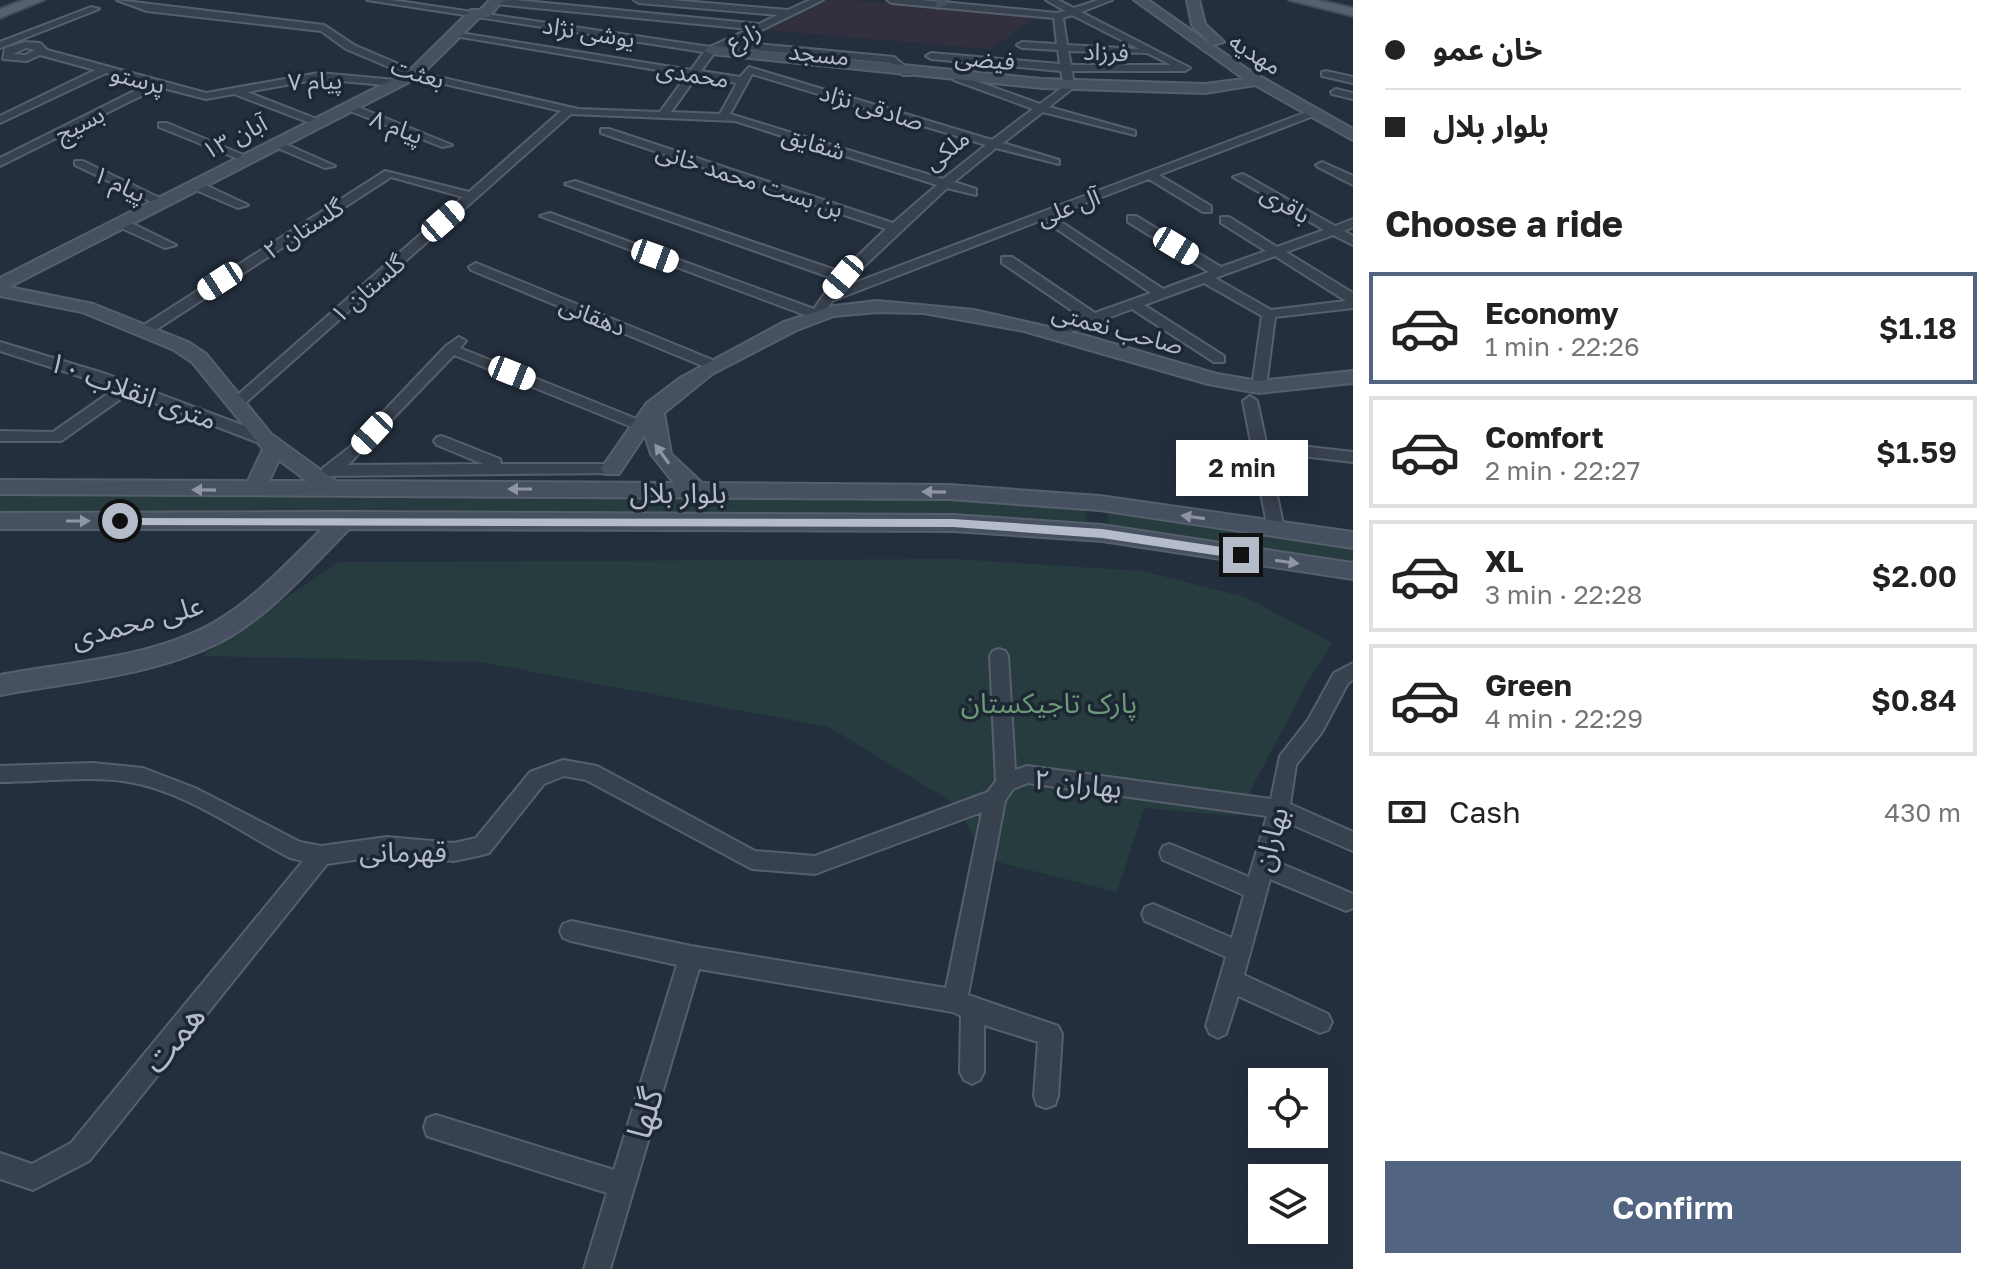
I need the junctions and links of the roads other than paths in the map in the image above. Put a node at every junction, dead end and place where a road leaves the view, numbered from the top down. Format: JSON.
{"nodes":[{"id":1,"x":11,"y":0,"type":"edge"},
{"id":2,"x":37,"y":0,"type":"edge"},
{"id":3,"x":122,"y":0,"type":"edge"},
{"id":4,"x":372,"y":0,"type":"edge"},
{"id":5,"x":639,"y":0,"type":"edge"},
{"id":6,"x":649,"y":0,"type":"edge"},
{"id":7,"x":818,"y":0,"type":"edge"},
{"id":8,"x":892,"y":0,"type":"edge"},
{"id":9,"x":1051,"y":0,"type":"edge"},
{"id":10,"x":1107,"y":0,"type":"edge"},
{"id":11,"x":1140,"y":0,"type":"edge"},
{"id":12,"x":1193,"y":0,"type":"edge"},
{"id":13,"x":1296,"y":0,"type":"edge"},
{"id":14,"x":496,"y":1,"type":"edge"},
{"id":15,"x":941,"y":2,"type":"edge"},
{"id":16,"x":0,"y":4,"type":"edge"},
{"id":17,"x":94,"y":9,"type":"dead end"},
{"id":18,"x":1076,"y":11,"type":"junction"},
{"id":19,"x":1353,"y":12,"type":"edge"},
{"id":20,"x":790,"y":13,"type":"junction"},
{"id":21,"x":0,"y":14,"type":"edge"},
{"id":22,"x":480,"y":14,"type":"junction"},
{"id":23,"x":640,"y":15,"type":"junction"},
{"id":24,"x":1058,"y":16,"type":"junction"},
{"id":25,"x":761,"y":27,"type":"junction"},
{"id":26,"x":0,"y":33,"type":"edge"},
{"id":27,"x":454,"y":35,"type":"junction"},
{"id":28,"x":725,"y":43,"type":"junction"},
{"id":29,"x":15,"y":44,"type":"junction"},
{"id":30,"x":1022,"y":45,"type":"dead end"},
{"id":31,"x":1063,"y":49,"type":"junction"},
{"id":32,"x":711,"y":50,"type":"junction"},
{"id":33,"x":41,"y":52,"type":"junction"},
{"id":34,"x":1149,"y":52,"type":"junction"},
{"id":35,"x":2,"y":53,"type":"edge"},
{"id":36,"x":931,"y":56,"type":"dead end"},
{"id":37,"x":1066,"y":68,"type":"junction"},
{"id":38,"x":103,"y":70,"type":"junction"},
{"id":39,"x":692,"y":73,"type":"junction"},
{"id":40,"x":907,"y":73,"type":"junction"},
{"id":41,"x":414,"y":74,"type":"junction"},
{"id":42,"x":1326,"y":74,"type":"dead end"},
{"id":43,"x":746,"y":75,"type":"junction"},
{"id":44,"x":958,"y":78,"type":"junction"},
{"id":45,"x":1255,"y":80,"type":"junction"},
{"id":46,"x":1353,"y":80,"type":"edge"},
{"id":47,"x":158,"y":83,"type":"junction"},
{"id":48,"x":396,"y":83,"type":"junction"},
{"id":49,"x":1069,"y":87,"type":"junction"},
{"id":50,"x":1227,"y":88,"type":"junction"},
{"id":51,"x":235,"y":91,"type":"junction"},
{"id":52,"x":1336,"y":92,"type":"dead end"},
{"id":53,"x":1353,"y":96,"type":"edge"},
{"id":54,"x":1284,"y":97,"type":"junction"},
{"id":55,"x":349,"y":107,"type":"junction"},
{"id":56,"x":1041,"y":108,"type":"junction"},
{"id":57,"x":569,"y":110,"type":"junction"},
{"id":58,"x":1312,"y":113,"type":"junction"},
{"id":59,"x":663,"y":115,"type":"junction"},
{"id":60,"x":723,"y":118,"type":"junction"},
{"id":61,"x":0,"y":120,"type":"edge"},
{"id":62,"x":318,"y":123,"type":"junction"},
{"id":63,"x":1353,"y":124,"type":"edge"},
{"id":64,"x":163,"y":125,"type":"dead end"},
{"id":65,"x":605,"y":131,"type":"dead end"},
{"id":66,"x":1131,"y":133,"type":"dead end"},
{"id":67,"x":1353,"y":135,"type":"edge"},
{"id":68,"x":996,"y":143,"type":"junction"},
{"id":69,"x":277,"y":144,"type":"junction"},
{"id":70,"x":446,"y":145,"type":"dead end"},
{"id":71,"x":247,"y":159,"type":"junction"},
{"id":72,"x":1055,"y":162,"type":"dead end"},
{"id":73,"x":0,"y":163,"type":"edge"},
{"id":74,"x":79,"y":163,"type":"dead end"},
{"id":75,"x":1322,"y":165,"type":"dead end"},
{"id":76,"x":329,"y":166,"type":"dead end"},
{"id":77,"x":1150,"y":175,"type":"junction"},
{"id":78,"x":1239,"y":177,"type":"dead end"},
{"id":79,"x":944,"y":181,"type":"junction"},
{"id":80,"x":1353,"y":181,"type":"edge"},
{"id":81,"x":571,"y":184,"type":"dead end"},
{"id":82,"x":195,"y":185,"type":"junction"},
{"id":83,"x":972,"y":192,"type":"dead end"},
{"id":84,"x":472,"y":196,"type":"junction"},
{"id":85,"x":162,"y":202,"type":"junction"},
{"id":86,"x":242,"y":205,"type":"dead end"},
{"id":87,"x":1207,"y":209,"type":"dead end"},
{"id":88,"x":546,"y":216,"type":"dead end"},
{"id":89,"x":1132,"y":219,"type":"dead end"},
{"id":90,"x":1052,"y":220,"type":"dead end"},
{"id":91,"x":1225,"y":220,"type":"dead end"},
{"id":92,"x":121,"y":223,"type":"junction"},
{"id":93,"x":1353,"y":223,"type":"edge"},
{"id":94,"x":895,"y":228,"type":"junction"},
{"id":95,"x":1333,"y":230,"type":"junction"},
{"id":96,"x":1353,"y":241,"type":"edge"},
{"id":97,"x":170,"y":245,"type":"dead end"},
{"id":98,"x":1276,"y":251,"type":"junction"},
{"id":99,"x":1007,"y":260,"type":"dead end"},
{"id":100,"x":476,"y":267,"type":"dead end"},
{"id":101,"x":1219,"y":272,"type":"junction"},
{"id":102,"x":843,"y":277,"type":"junction"},
{"id":103,"x":1205,"y":278,"type":"junction"},
{"id":104,"x":0,"y":285,"type":"edge"},
{"id":105,"x":0,"y":291,"type":"edge"},
{"id":106,"x":1162,"y":294,"type":"junction"},
{"id":107,"x":1353,"y":302,"type":"edge"},
{"id":108,"x":1134,"y":304,"type":"junction"},
{"id":109,"x":816,"y":311,"type":"junction"},
{"id":110,"x":1269,"y":314,"type":"junction"},
{"id":111,"x":1094,"y":319,"type":"junction"},
{"id":112,"x":146,"y":330,"type":"junction"},
{"id":113,"x":1052,"y":334,"type":"junction"},
{"id":114,"x":0,"y":346,"type":"edge"},
{"id":115,"x":1219,"y":359,"type":"dead end"},
{"id":116,"x":710,"y":364,"type":"junction"},
{"id":117,"x":1353,"y":377,"type":"edge"},
{"id":118,"x":127,"y":387,"type":"junction"},
{"id":119,"x":1255,"y":394,"type":"junction"},
{"id":120,"x":237,"y":403,"type":"junction"},
{"id":121,"x":654,"y":407,"type":"junction"},
{"id":122,"x":639,"y":425,"type":"junction"},
{"id":123,"x":0,"y":436,"type":"edge"},
{"id":124,"x":442,"y":441,"type":"dead end"},
{"id":125,"x":269,"y":443,"type":"junction"},
{"id":126,"x":1260,"y":446,"type":"junction"},
{"id":127,"x":1353,"y":457,"type":"edge"},
{"id":128,"x":504,"y":467,"type":"junction"},
{"id":129,"x":612,"y":469,"type":"joint"},
{"id":130,"x":0,"y":477,"type":"edge"},
{"id":131,"x":328,"y":480,"type":"junction"},
{"id":132,"x":0,"y":487,"type":"edge"},
{"id":133,"x":34,"y":488,"type":"junction"},
{"id":134,"x":586,"y":489,"type":"junction"},
{"id":135,"x":695,"y":489,"type":"junction"},
{"id":136,"x":254,"y":490,"type":"junction"},
{"id":137,"x":345,"y":520,"type":"junction"},
{"id":138,"x":0,"y":521,"type":"edge"},
{"id":139,"x":586,"y":521,"type":"junction"},
{"id":140,"x":1276,"y":529,"type":"junction"},
{"id":141,"x":1353,"y":540,"type":"edge"},
{"id":142,"x":1353,"y":571,"type":"edge"},
{"id":143,"x":999,"y":656,"type":"dead end"},
{"id":144,"x":1353,"y":670,"type":"edge"},
{"id":145,"x":0,"y":685,"type":"edge"},
{"id":146,"x":1344,"y":692,"type":"edge"},
{"id":147,"x":0,"y":774,"type":"edge"},
{"id":148,"x":1001,"y":791,"type":"junction"},
{"id":149,"x":1279,"y":809,"type":"junction"},
{"id":150,"x":1353,"y":842,"type":"edge"},
{"id":151,"x":1170,"y":853,"type":"dead end"},
{"id":152,"x":321,"y":855,"type":"junction"},
{"id":153,"x":1264,"y":866,"type":"junction"},
{"id":154,"x":1256,"y":890,"type":"junction"},
{"id":155,"x":1346,"y":901,"type":"dead end"},
{"id":156,"x":1153,"y":914,"type":"dead end"},
{"id":157,"x":571,"y":931,"type":"dead end"},
{"id":158,"x":1239,"y":952,"type":"junction"},
{"id":159,"x":691,"y":957,"type":"junction"},
{"id":160,"x":1231,"y":981,"type":"junction"},
{"id":161,"x":964,"y":1005,"type":"junction"},
{"id":162,"x":1320,"y":1022,"type":"dead end"},
{"id":163,"x":1218,"y":1026,"type":"dead end"},
{"id":164,"x":972,"y":1072,"type":"dead end"},
{"id":165,"x":1046,"y":1096,"type":"dead end"},
{"id":166,"x":436,"y":1127,"type":"dead end"},
{"id":167,"x":0,"y":1166,"type":"edge"},
{"id":168,"x":622,"y":1185,"type":"junction"},
{"id":169,"x":597,"y":1269,"type":"edge"}],
"edges":[{"from":1,"to":16,"type":"main road"},
{"from":2,"to":21,"type":"main road"},
{"from":3,"to":41,"type":"street","name":"بعثت"},
{"from":4,"to":22,"type":"street","name":"یوشی نژاد"},
{"from":5,"to":6,"type":"street"},
{"from":6,"to":20,"type":"street"},
{"from":6,"to":23,"type":"street"},
{"from":7,"to":20,"type":"street","name":"زارع"},
{"from":8,"to":15,"type":"street"},
{"from":9,"to":18,"type":"street","name":"فرزاد"},
{"from":10,"to":18,"type":"street"},
{"from":11,"to":45,"type":"street","name":"مهدیه"},
{"from":12,"to":63,"type":"street","name":"مهدیه"},
{"from":13,"to":19,"type":"main road"},
{"from":14,"to":22,"type":"street","name":"۱۳ آبان"},
{"from":14,"to":23,"type":"street"},
{"from":15,"to":24,"type":"street"},
{"from":17,"to":29,"type":"street"},
{"from":18,"to":24,"type":"street"},
{"from":18,"to":34,"type":"street","name":"فرزاد"},
{"from":20,"to":25,"type":"street","name":"زارع"},
{"from":22,"to":27,"type":"street","name":"۱۳ آبان"},
{"from":22,"to":32,"type":"street","name":"یوشی نژاد"},
{"from":23,"to":25,"type":"street"},
{"from":24,"to":31,"type":"street"},
{"from":25,"to":28,"type":"street","name":"زارع"},
{"from":26,"to":29,"type":"street","name":"پرستو"},
{"from":27,"to":39,"type":"street","name":"محمدی"},
{"from":27,"to":41,"type":"street","name":"۱۳ آبان"},
{"from":28,"to":32,"type":"street","name":"زارع"},
{"from":28,"to":40,"type":"street","name":"مسجد"},
{"from":29,"to":33,"type":"street","name":"پرستو"},
{"from":29,"to":35,"type":"street"},
{"from":30,"to":31,"type":"street","name":"فرزاد"},
{"from":31,"to":34,"type":"street","name":"فرزاد"},
{"from":31,"to":37,"type":"street"},
{"from":32,"to":39,"type":"street"},
{"from":32,"to":40,"type":"street","name":"فیضی"},
{"from":33,"to":35,"type":"street"},
{"from":33,"to":38,"type":"street","name":"پرستو"},
{"from":34,"to":37,"type":"street","name":"فرزاد"},
{"from":36,"to":37,"type":"street"},
{"from":37,"to":49,"type":"street"},
{"from":38,"to":47,"type":"street","name":"پرستو"},
{"from":38,"to":61,"type":"street"},
{"from":39,"to":43,"type":"street","name":"محمدی"},
{"from":39,"to":59,"type":"street"},
{"from":40,"to":44,"type":"street","name":"فیضی"},
{"from":41,"to":48,"type":"street","name":"۱۳ آبان"},
{"from":41,"to":57,"type":"street","name":"بعثت"},
{"from":42,"to":46,"type":"street"},
{"from":43,"to":60,"type":"street"},
{"from":43,"to":68,"type":"street","name":"صادقی نژاد"},
{"from":44,"to":49,"type":"street","name":"فیضی"},
{"from":44,"to":56,"type":"street"},
{"from":45,"to":50,"type":"street"},
{"from":45,"to":54,"type":"street","name":"مهدیه"},
{"from":47,"to":51,"type":"street","name":"پرستو"},
{"from":47,"to":73,"type":"street","name":"بسیج"},
{"from":48,"to":51,"type":"street","name":"پیام ۷"},
{"from":48,"to":55,"type":"street","name":"۱۳ آبان"},
{"from":49,"to":50,"type":"street","name":"فیضی"},
{"from":49,"to":56,"type":"street","name":"ملکی"},
{"from":50,"to":54,"type":"street"},
{"from":51,"to":62,"type":"street"},
{"from":52,"to":53,"type":"street"},
{"from":54,"to":58,"type":"street","name":"مهدیه"},
{"from":55,"to":62,"type":"street","name":"۱۳ آبان"},
{"from":55,"to":70,"type":"street","name":"پیام ۸"},
{"from":56,"to":66,"type":"street"},
{"from":56,"to":68,"type":"street","name":"ملکی"},
{"from":57,"to":59,"type":"street","name":"بعثت"},
{"from":57,"to":84,"type":"street","name":"گلستان ۱"},
{"from":58,"to":67,"type":"street","name":"مهدیه"},
{"from":58,"to":77,"type":"street","name":"آل علی"},
{"from":59,"to":60,"type":"street","name":"بعثت"},
{"from":60,"to":79,"type":"street","name":"شقایق"},
{"from":62,"to":69,"type":"street","name":"۱۳ آبان"},
{"from":64,"to":71,"type":"street"},
{"from":65,"to":94,"type":"street","name":"بن بست محمد خانی"},
{"from":68,"to":72,"type":"street","name":"صادقی نژاد"},
{"from":68,"to":79,"type":"street","name":"ملکی"},
{"from":69,"to":71,"type":"street","name":"۱۳ آبان"},
{"from":69,"to":76,"type":"street"},
{"from":71,"to":82,"type":"street","name":"۱۳ آبان"},
{"from":74,"to":85,"type":"street","name":"پیام ۱"},
{"from":75,"to":80,"type":"street"},
{"from":77,"to":87,"type":"street"},
{"from":77,"to":109,"type":"street","name":"آل علی"},
{"from":78,"to":95,"type":"street","name":"باقری"},
{"from":79,"to":83,"type":"street","name":"شقایق"},
{"from":79,"to":94,"type":"street","name":"ملکی"},
{"from":81,"to":102,"type":"street"},
{"from":82,"to":85,"type":"street","name":"۱۳ آبان"},
{"from":82,"to":86,"type":"street"},
{"from":84,"to":112,"type":"street","name":"گلستان ۲"},
{"from":84,"to":120,"type":"street","name":"گلستان ۱"},
{"from":85,"to":92,"type":"street","name":"۱۳ آبان"},
{"from":88,"to":109,"type":"street"},
{"from":89,"to":101,"type":"street"},
{"from":90,"to":106,"type":"street"},
{"from":91,"to":98,"type":"street"},
{"from":92,"to":97,"type":"street"},
{"from":92,"to":104,"type":"street","name":"۱۳ آبان"},
{"from":93,"to":95,"type":"street"},
{"from":94,"to":102,"type":"street","name":"ملکی"},
{"from":95,"to":96,"type":"street","name":"باقری"},
{"from":95,"to":98,"type":"street"},
{"from":98,"to":101,"type":"street"},
{"from":98,"to":107,"type":"street"},
{"from":99,"to":111,"type":"street"},
{"from":100,"to":116,"type":"street","name":"دهقانی"},
{"from":101,"to":103,"type":"street"},
{"from":102,"to":109,"type":"street","name":"ملکی"},
{"from":103,"to":106,"type":"street"},
{"from":103,"to":110,"type":"street"},
{"from":105,"to":112,"type":"street"},
{"from":106,"to":108,"type":"street"},
{"from":107,"to":110,"type":"street"},
{"from":108,"to":111,"type":"street"},
{"from":108,"to":115,"type":"street"},
{"from":109,"to":113,"type":"street","name":"صاحب نعمتی"},
{"from":109,"to":116,"type":"street","name":"ملکی"},
{"from":110,"to":119,"type":"street"},
{"from":111,"to":113,"type":"street"},
{"from":112,"to":120,"type":"street"},
{"from":113,"to":119,"type":"street","name":"صاحب نعمتی"},
{"from":114,"to":118,"type":"street","name":"۱۰ متری انقلاب"},
{"from":116,"to":121,"type":"street","name":"ملکی"},
{"from":117,"to":119,"type":"street","name":"صاحب نعمتی"},
{"from":118,"to":123,"type":"street"},
{"from":118,"to":125,"type":"street","name":"۱۰ متری انقلاب"},
{"from":119,"to":126,"type":"street"},
{"from":120,"to":125,"type":"street"},
{"from":121,"to":122,"type":"street","name":"ملکی"},
{"from":135,"to":121,"type":"street","one_way":true},
{"from":122,"to":129,"type":"street","name":"ملکی"},
{"from":122,"to":131,"type":"street"},
{"from":124,"to":128,"type":"street"},
{"from":125,"to":131,"type":"street"},
{"from":125,"to":136,"type":"street"},
{"from":126,"to":127,"type":"street"},
{"from":126,"to":140,"type":"street"},
{"from":128,"to":129,"type":"street"},
{"from":128,"to":131,"type":"street"},
{"from":130,"to":133,"type":"street"},
{"from":134,"to":131,"type":"street","name":"بلوار بلال","one_way":true},
{"from":131,"to":136,"type":"street","name":"بلوار بلال"},
{"from":132,"to":133,"type":"street","name":"بلوار بلال"},
{"from":136,"to":133,"type":"street","name":"بلوار بلال","one_way":true},
{"from":134,"to":135,"type":"street","name":"بلوار بلال"},
{"from":134,"to":139,"type":"street"},
{"from":140,"to":135,"type":"street","name":"بلوار بلال","one_way":true},
{"from":138,"to":137,"type":"street","name":"بلوار بلال","one_way":true},
{"from":137,"to":139,"type":"street","name":"بلوار بلال"},
{"from":137,"to":145,"type":"street","name":"علی محمدی"},
{"from":139,"to":142,"type":"street","name":"بلوار بلال","one_way":true},
{"from":140,"to":141,"type":"street","name":"بلوار بلال"},
{"from":143,"to":148,"type":"street"},
{"from":144,"to":146,"type":"street","name":"بهاران"},
{"from":146,"to":149,"type":"street","name":"بهاران"},
{"from":147,"to":152,"type":"street","name":"قهرمانی"},
{"from":148,"to":149,"type":"street","name":"بهاران ۲"},
{"from":148,"to":152,"type":"street","name":"قهرمانی"},
{"from":148,"to":161,"type":"street","name":"بهاران ۲"},
{"from":149,"to":150,"type":"street","name":"بهاران ۲"},
{"from":149,"to":153,"type":"street","name":"بهاران"},
{"from":151,"to":154,"type":"street"},
{"from":152,"to":167,"type":"street","name":"همت"},
{"from":153,"to":154,"type":"street","name":"بهاران"},
{"from":153,"to":155,"type":"street"},
{"from":154,"to":158,"type":"street","name":"بهاران"},
{"from":156,"to":158,"type":"street"},
{"from":157,"to":159,"type":"street"},
{"from":158,"to":160,"type":"street","name":"بهاران"},
{"from":159,"to":161,"type":"street"},
{"from":159,"to":168,"type":"street","name":"گلها"},
{"from":160,"to":162,"type":"street"},
{"from":160,"to":163,"type":"street","name":"بهاران"},
{"from":161,"to":164,"type":"street","name":"بهاران ۲"},
{"from":161,"to":165,"type":"street"},
{"from":166,"to":168,"type":"street"},
{"from":168,"to":169,"type":"street","name":"گلها"}]}
